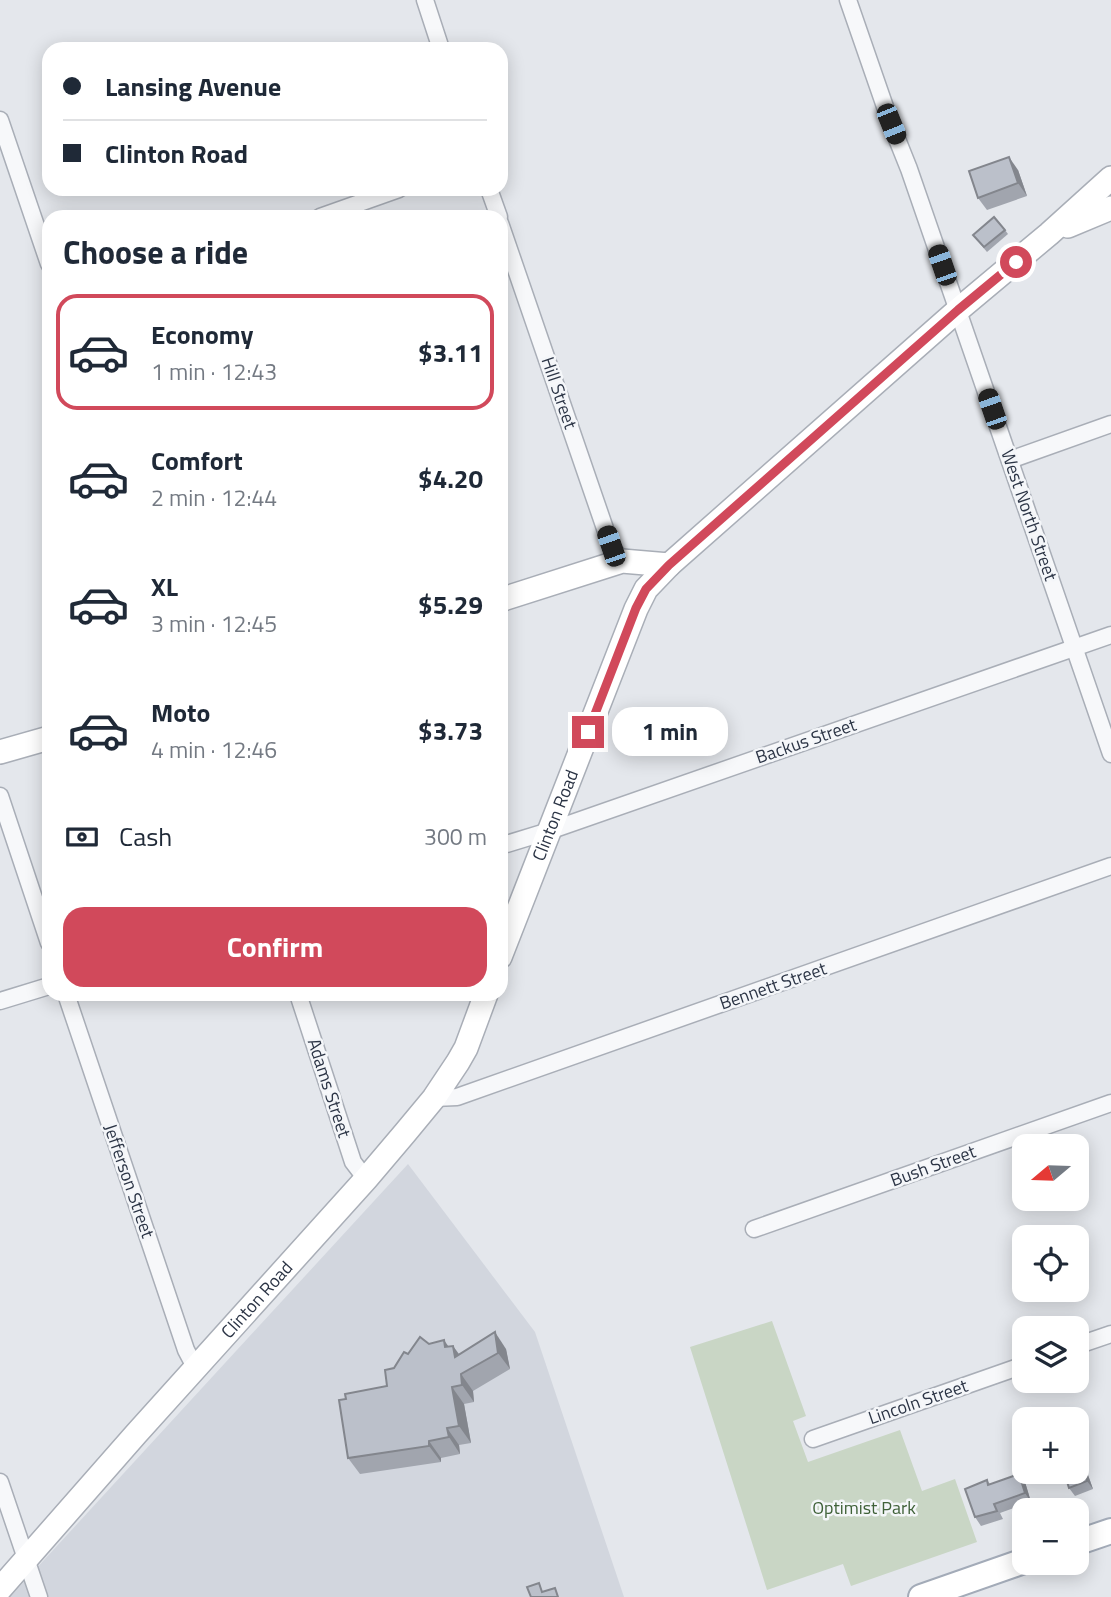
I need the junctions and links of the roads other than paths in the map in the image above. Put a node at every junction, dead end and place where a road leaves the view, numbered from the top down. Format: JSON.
{"nodes":[{"id":1,"x":425,"y":0,"type":"edge"},
{"id":2,"x":848,"y":0,"type":"edge"},
{"id":3,"x":439,"y":42,"type":"edge"},
{"id":4,"x":0,"y":120,"type":"edge"},
{"id":5,"x":1111,"y":178,"type":"edge"},
{"id":6,"x":379,"y":196,"type":"edge"},
{"id":7,"x":1111,"y":208,"type":"edge"},
{"id":8,"x":340,"y":210,"type":"edge"},
{"id":9,"x":1049,"y":234,"type":"junction"},
{"id":10,"x":42,"y":243,"type":"edge"},
{"id":11,"x":508,"y":246,"type":"edge"},
{"id":12,"x":958,"y":310,"type":"junction"},
{"id":13,"x":1111,"y":424,"type":"edge"},
{"id":14,"x":1010,"y":460,"type":"junction"},
{"id":15,"x":622,"y":561,"type":"junction"},
{"id":16,"x":669,"y":565,"type":"junction"},
{"id":17,"x":508,"y":597,"type":"edge"},
{"id":18,"x":1111,"y":635,"type":"edge"},
{"id":19,"x":1074,"y":648,"type":"junction"},
{"id":20,"x":42,"y":739,"type":"edge"},
{"id":21,"x":0,"y":752,"type":"edge"},
{"id":22,"x":1111,"y":754,"type":"edge"},
{"id":23,"x":0,"y":796,"type":"edge"},
{"id":24,"x":549,"y":831,"type":"junction"},
{"id":25,"x":508,"y":844,"type":"edge"},
{"id":26,"x":1111,"y":866,"type":"edge"},
{"id":27,"x":42,"y":922,"type":"edge"},
{"id":28,"x":508,"y":936,"type":"edge"},
{"id":29,"x":42,"y":988,"type":"edge"},
{"id":30,"x":0,"y":1001,"type":"edge"},
{"id":31,"x":68,"y":1001,"type":"edge"},
{"id":32,"x":300,"y":1001,"type":"edge"},
{"id":33,"x":483,"y":1001,"type":"edge"},
{"id":34,"x":434,"y":1098,"type":"junction"},
{"id":35,"x":1111,"y":1103,"type":"edge"},
{"id":36,"x":366,"y":1180,"type":"junction"},
{"id":37,"x":754,"y":1229,"type":"dead end"},
{"id":38,"x":1111,"y":1334,"type":"edge"},
{"id":39,"x":1089,"y":1342,"type":"edge"},
{"id":40,"x":195,"y":1367,"type":"junction"},
{"id":41,"x":1012,"y":1369,"type":"edge"},
{"id":42,"x":813,"y":1439,"type":"dead end"},
{"id":43,"x":0,"y":1482,"type":"edge"},
{"id":44,"x":1111,"y":1531,"type":"edge"},
{"id":45,"x":1089,"y":1539,"type":"edge"},
{"id":46,"x":26,"y":1558,"type":"junction"},
{"id":47,"x":1012,"y":1565,"type":"edge"},
{"id":48,"x":0,"y":1589,"type":"edge"},
{"id":49,"x":39,"y":1597,"type":"edge"},
{"id":50,"x":921,"y":1597,"type":"edge"}],
"edges":[{"from":1,"to":3,"type":"street"},
{"from":2,"to":12,"type":"street","name":"West North Street"},
{"from":4,"to":10,"type":"street"},
{"from":5,"to":9,"type":"main road"},
{"from":6,"to":8,"type":"street"},
{"from":7,"to":9,"type":"main road"},
{"from":9,"to":12,"type":"main road","name":"Clinton Road"},
{"from":11,"to":15,"type":"street","name":"Hill Street"},
{"from":12,"to":14,"type":"street","name":"West North Street"},
{"from":12,"to":16,"type":"main road","name":"Clinton Road"},
{"from":13,"to":14,"type":"street"},
{"from":14,"to":19,"type":"street","name":"West North Street"},
{"from":15,"to":16,"type":"main road"},
{"from":15,"to":17,"type":"main road"},
{"from":16,"to":24,"type":"main road","name":"Clinton Road"},
{"from":18,"to":19,"type":"street","name":"Backus Street"},
{"from":19,"to":22,"type":"street","name":"West North Street"},
{"from":19,"to":24,"type":"street","name":"Backus Street"},
{"from":20,"to":21,"type":"main road"},
{"from":23,"to":27,"type":"street"},
{"from":24,"to":25,"type":"street","name":"Backus Street"},
{"from":24,"to":28,"type":"main road","name":"Clinton Road"},
{"from":26,"to":34,"type":"street","name":"Bennett Street"},
{"from":29,"to":30,"type":"street"},
{"from":31,"to":40,"type":"street","name":"Jefferson Street"},
{"from":32,"to":36,"type":"street","name":"Adams Street"},
{"from":33,"to":34,"type":"main road","name":"Clinton Road"},
{"from":34,"to":36,"type":"main road","name":"Clinton Road"},
{"from":35,"to":37,"type":"street","name":"Bush Street"},
{"from":36,"to":40,"type":"main road","name":"Clinton Road"},
{"from":38,"to":39,"type":"street"},
{"from":40,"to":46,"type":"main road","name":"Clinton Road"},
{"from":41,"to":42,"type":"street","name":"Lincoln Street"},
{"from":43,"to":46,"type":"street"},
{"from":44,"to":45,"type":"main road"},
{"from":46,"to":48,"type":"main road","name":"Clinton Road"},
{"from":46,"to":49,"type":"street"},
{"from":47,"to":50,"type":"main road"}]}
